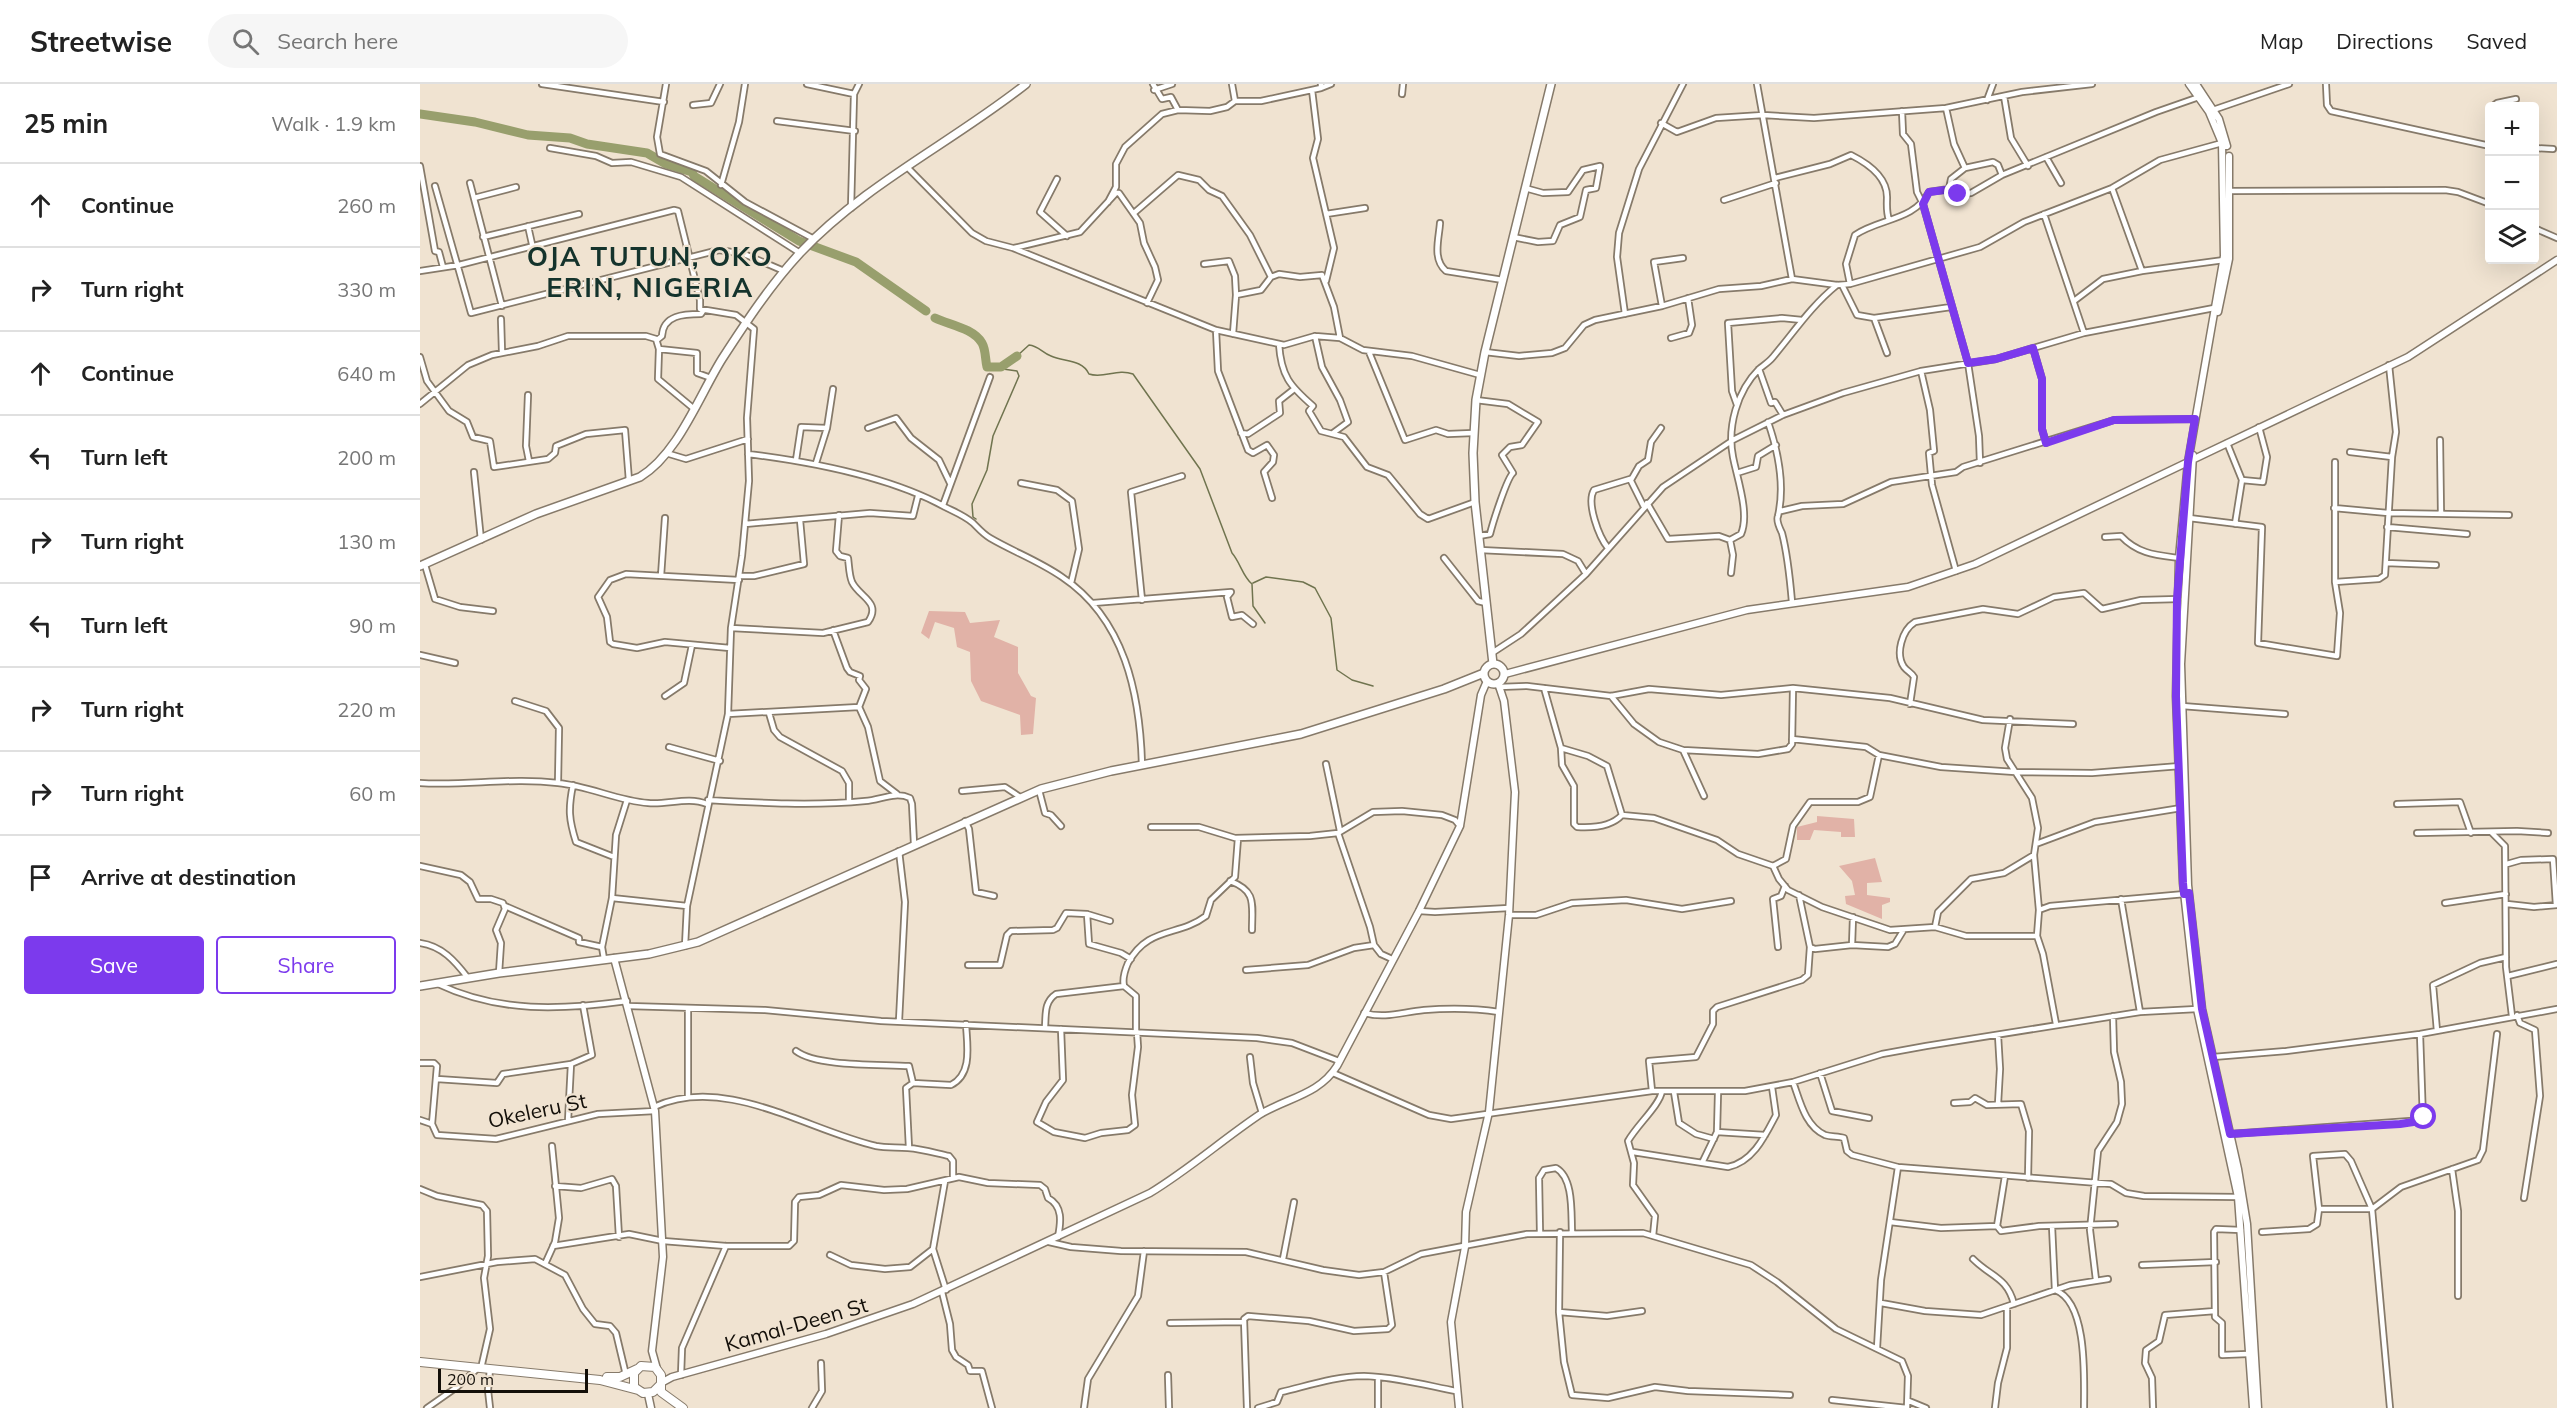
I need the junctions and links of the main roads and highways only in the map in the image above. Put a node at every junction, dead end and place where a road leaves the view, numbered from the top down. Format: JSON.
{"nodes":[{"id":1,"x":1026,"y":84,"type":"edge"},
{"id":2,"x":1551,"y":84,"type":"edge"},
{"id":3,"x":422,"y":566,"type":"edge"},
{"id":4,"x":1493,"y":664,"type":"junction"},
{"id":5,"x":1486,"y":678,"type":"junction"},
{"id":6,"x":420,"y":987,"type":"edge"},
{"id":7,"x":420,"y":1357,"type":"edge"},
{"id":8,"x":420,"y":1362,"type":"edge"},
{"id":9,"x":481,"y":1366,"type":"junction"},
{"id":10,"x":640,"y":1367,"type":"junction"},
{"id":11,"x":660,"y":1384,"type":"junction"},
{"id":12,"x":638,"y":1390,"type":"junction"},
{"id":13,"x":649,"y":1393,"type":"junction"},
{"id":14,"x":676,"y":1408,"type":"edge"},
{"id":15,"x":683,"y":1408,"type":"edge"}],
"edges":[{"from":1,"to":3,"type":"main road"},
{"from":2,"to":4,"type":"main road"},
{"from":4,"to":5,"type":"main road"},
{"from":4,"to":5,"type":"main road"},
{"from":5,"to":6,"type":"main road"},
{"from":7,"to":9,"type":"highway"},
{"from":8,"to":9,"type":"highway"},
{"from":9,"to":10,"type":"highway"},
{"from":9,"to":12,"type":"highway"},
{"from":10,"to":11,"type":"highway"},
{"from":10,"to":12,"type":"highway"},
{"from":11,"to":13,"type":"highway"},
{"from":11,"to":15,"type":"highway"},
{"from":12,"to":13,"type":"highway"},
{"from":13,"to":14,"type":"highway"}]}
